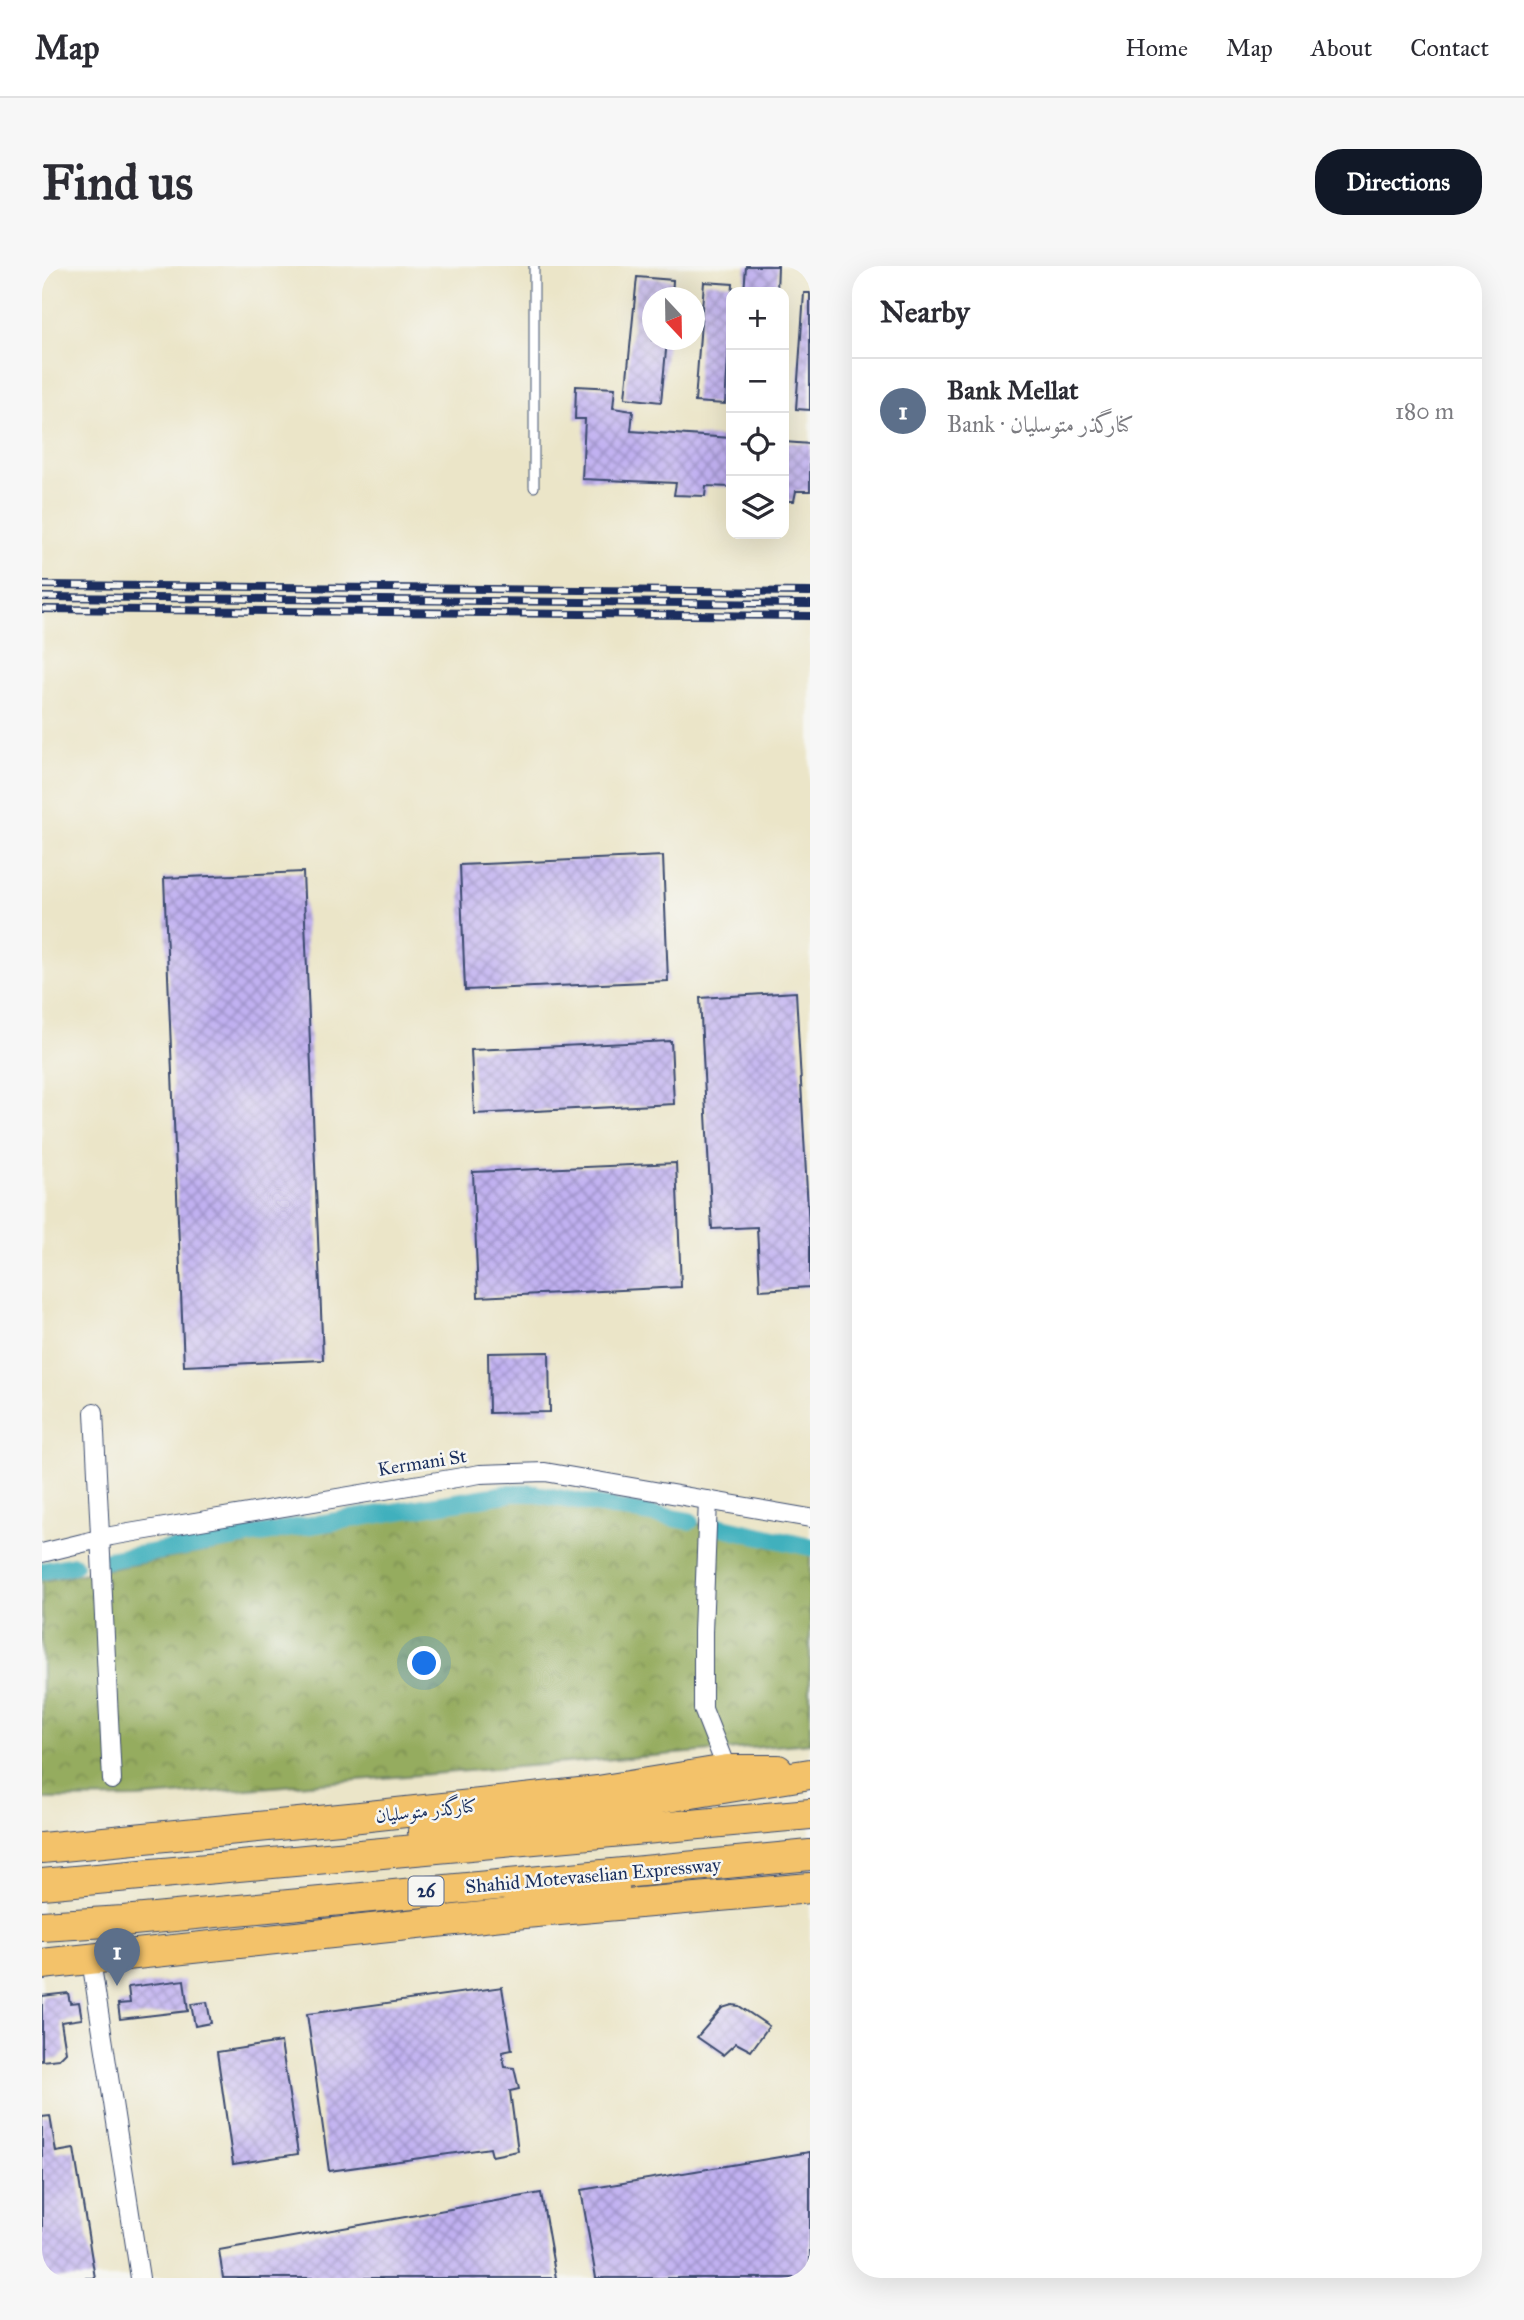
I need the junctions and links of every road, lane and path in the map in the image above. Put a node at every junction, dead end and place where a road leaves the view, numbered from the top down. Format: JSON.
{"nodes":[{"id":1,"x":534,"y":266,"type":"edge"},
{"id":2,"x":534,"y":487,"type":"dead end"},
{"id":3,"x":94,"y":1412,"type":"dead end"},
{"id":4,"x":709,"y":1500,"type":"junction"},
{"id":5,"x":810,"y":1518,"type":"edge"},
{"id":6,"x":100,"y":1538,"type":"junction"},
{"id":7,"x":42,"y":1553,"type":"edge"},
{"id":8,"x":727,"y":1770,"type":"junction"},
{"id":9,"x":810,"y":1772,"type":"edge"},
{"id":10,"x":112,"y":1780,"type":"dead end"},
{"id":11,"x":810,"y":1814,"type":"edge"},
{"id":12,"x":42,"y":1847,"type":"edge"},
{"id":13,"x":810,"y":1855,"type":"edge"},
{"id":14,"x":296,"y":1861,"type":"junction"},
{"id":15,"x":739,"y":1861,"type":"junction"},
{"id":16,"x":42,"y":1884,"type":"edge"},
{"id":17,"x":810,"y":1888,"type":"edge"},
{"id":18,"x":502,"y":1915,"type":"junction"},
{"id":19,"x":42,"y":1926,"type":"edge"},
{"id":20,"x":91,"y":1960,"type":"junction"},
{"id":21,"x":42,"y":1964,"type":"edge"},
{"id":22,"x":140,"y":2278,"type":"edge"}],
"edges":[{"from":1,"to":2,"type":"lane"},
{"from":3,"to":6,"type":"street"},
{"from":4,"to":5,"type":"street","name":"Kermani St"},
{"from":4,"to":6,"type":"street","name":"Kermani St"},
{"from":4,"to":8,"type":"street"},
{"from":6,"to":7,"type":"street","name":"Kermani St"},
{"from":6,"to":10,"type":"street"},
{"from":8,"to":9,"type":"main road","name":"کنارگذر متوسلیان"},
{"from":8,"to":12,"type":"main road","name":"کنارگذر متوسلیان"},
{"from":9,"to":14,"type":"main road"},
{"from":11,"to":14,"type":"main road","name":"Shahid Motevaselian Expressway","number":"26"},
{"from":13,"to":15,"type":"main road","name":"Shahid Motevaselian Expressway","number":"26"},
{"from":14,"to":16,"type":"main road","name":"Shahid Motevaselian Expressway","number":"26"},
{"from":15,"to":18,"type":"main road"},
{"from":15,"to":19,"type":"main road","name":"Shahid Motevaselian Expressway","number":"26"},
{"from":17,"to":18,"type":"main road"},
{"from":18,"to":20,"type":"main road"},
{"from":20,"to":21,"type":"main road"},
{"from":20,"to":22,"type":"street"}]}
